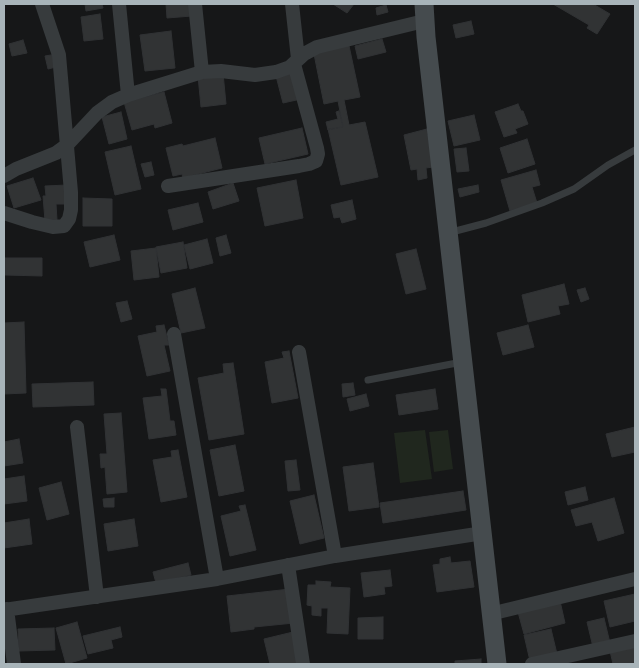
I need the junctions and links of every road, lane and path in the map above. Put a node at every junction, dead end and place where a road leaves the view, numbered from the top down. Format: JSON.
{"nodes":[{"id":1,"x":42,"y":4,"type":"edge"},
{"id":2,"x":119,"y":4,"type":"edge"},
{"id":3,"x":195,"y":4,"type":"edge"},
{"id":4,"x":292,"y":4,"type":"edge"},
{"id":5,"x":424,"y":12,"type":"edge"},
{"id":6,"x":296,"y":61,"type":"junction"},
{"id":7,"x":202,"y":72,"type":"junction"},
{"id":8,"x":128,"y":95,"type":"junction"},
{"id":9,"x":67,"y":145,"type":"junction"},
{"id":10,"x":635,"y":150,"type":"edge"},
{"id":11,"x":4,"y":176,"type":"edge"},
{"id":12,"x":168,"y":186,"type":"dead end"},
{"id":13,"x":4,"y":213,"type":"edge"},
{"id":14,"x":448,"y":234,"type":"junction"},
{"id":15,"x":174,"y":334,"type":"dead end"},
{"id":16,"x":299,"y":352,"type":"dead end"},
{"id":17,"x":462,"y":362,"type":"junction"},
{"id":18,"x":368,"y":380,"type":"dead end"},
{"id":19,"x":77,"y":427,"type":"dead end"},
{"id":20,"x":483,"y":533,"type":"junction"},
{"id":21,"x":335,"y":556,"type":"junction"},
{"id":22,"x":288,"y":565,"type":"junction"},
{"id":23,"x":217,"y":579,"type":"junction"},
{"id":24,"x":635,"y":579,"type":"edge"},
{"id":25,"x":97,"y":597,"type":"junction"},
{"id":26,"x":6,"y":610,"type":"edge"},
{"id":27,"x":490,"y":614,"type":"junction"},
{"id":28,"x":635,"y":641,"type":"edge"},
{"id":29,"x":14,"y":664,"type":"edge"},
{"id":30,"x":303,"y":664,"type":"edge"},
{"id":31,"x":497,"y":664,"type":"edge"},
{"id":32,"x":532,"y":664,"type":"edge"}],
"edges":[{"from":1,"to":9,"type":"street"},
{"from":2,"to":8,"type":"street"},
{"from":3,"to":7,"type":"street"},
{"from":4,"to":6,"type":"street"},
{"from":5,"to":6,"type":"street"},
{"from":5,"to":14,"type":"main road"},
{"from":6,"to":7,"type":"street"},
{"from":6,"to":12,"type":"street"},
{"from":7,"to":8,"type":"street"},
{"from":8,"to":9,"type":"street"},
{"from":9,"to":11,"type":"street"},
{"from":9,"to":13,"type":"street"},
{"from":10,"to":14,"type":"lane"},
{"from":14,"to":17,"type":"main road"},
{"from":15,"to":23,"type":"street"},
{"from":16,"to":21,"type":"street"},
{"from":17,"to":18,"type":"lane"},
{"from":17,"to":20,"type":"main road"},
{"from":19,"to":25,"type":"street"},
{"from":20,"to":21,"type":"street"},
{"from":20,"to":27,"type":"main road"},
{"from":21,"to":22,"type":"street"},
{"from":22,"to":23,"type":"street"},
{"from":22,"to":30,"type":"street"},
{"from":23,"to":25,"type":"street"},
{"from":24,"to":27,"type":"street"},
{"from":25,"to":26,"type":"street"},
{"from":26,"to":29,"type":"street"},
{"from":27,"to":31,"type":"main road"},
{"from":28,"to":32,"type":"street"}]}
